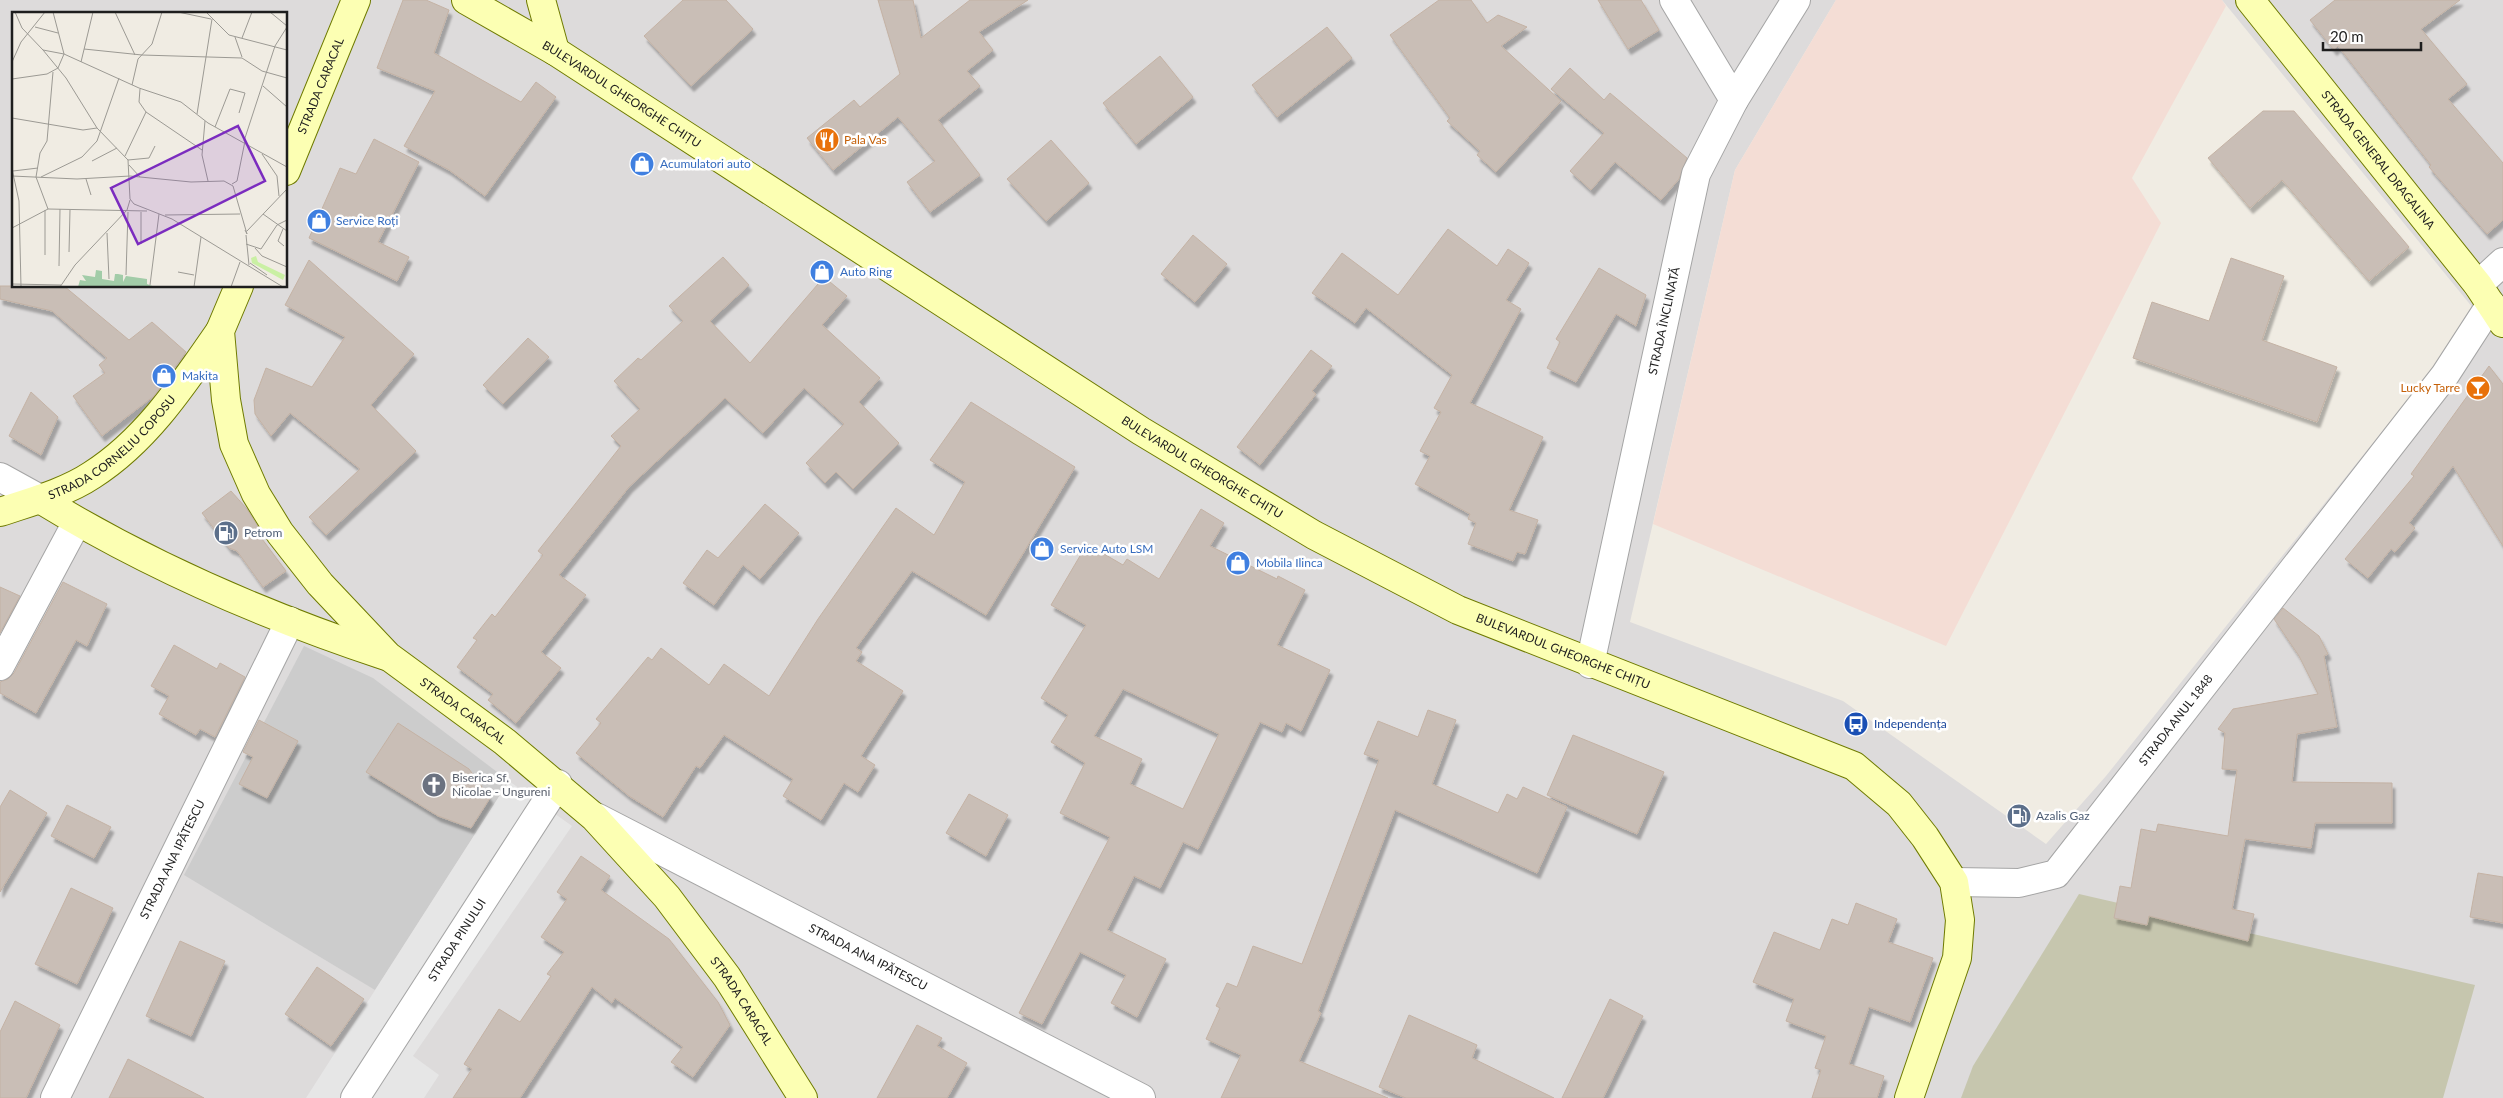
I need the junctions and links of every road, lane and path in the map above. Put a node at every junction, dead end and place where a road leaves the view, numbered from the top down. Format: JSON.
{"nodes":[{"id":1,"x":356,"y":0,"type":"edge"},
{"id":2,"x":466,"y":0,"type":"edge"},
{"id":3,"x":541,"y":0,"type":"edge"},
{"id":4,"x":1674,"y":0,"type":"edge"},
{"id":5,"x":1796,"y":0,"type":"edge"},
{"id":6,"x":2250,"y":0,"type":"edge"},
{"id":7,"x":555,"y":51,"type":"junction"},
{"id":8,"x":1734,"y":100,"type":"junction"},
{"id":9,"x":288,"y":166,"type":"edge"},
{"id":10,"x":2503,"y":262,"type":"edge"},
{"id":11,"x":238,"y":288,"type":"edge"},
{"id":12,"x":2490,"y":304,"type":"edge"},
{"id":13,"x":220,"y":331,"type":"junction"},
{"id":14,"x":0,"y":477,"type":"edge"},
{"id":15,"x":40,"y":499,"type":"junction"},
{"id":16,"x":0,"y":512,"type":"edge"},
{"id":17,"x":77,"y":522,"type":"junction"},
{"id":18,"x":290,"y":621,"type":"junction"},
{"id":19,"x":388,"y":656,"type":"junction"},
{"id":20,"x":1590,"y":664,"type":"junction"},
{"id":21,"x":0,"y":666,"type":"edge"},
{"id":22,"x":558,"y":784,"type":"junction"},
{"id":23,"x":594,"y":817,"type":"junction"},
{"id":24,"x":1954,"y":882,"type":"junction"},
{"id":25,"x":56,"y":1098,"type":"edge"},
{"id":26,"x":355,"y":1098,"type":"edge"},
{"id":27,"x":803,"y":1098,"type":"edge"},
{"id":28,"x":1141,"y":1098,"type":"edge"},
{"id":29,"x":1909,"y":1098,"type":"edge"}],
"edges":[{"from":1,"to":9,"type":"main road","name":"STRADA CARACAL"},
{"from":2,"to":7,"type":"main road","name":"BULEVARDUL GHEORGHE CHIȚU"},
{"from":3,"to":7,"type":"main road"},
{"from":4,"to":8,"type":"street"},
{"from":5,"to":8,"type":"street","name":"STRADA ÎNCLINATĂ"},
{"from":6,"to":12,"type":"main road","name":"STRADA GENERAL DRAGALINA"},
{"from":7,"to":20,"type":"main road","name":"BULEVARDUL GHEORGHE CHIȚU"},
{"from":8,"to":20,"type":"street","name":"STRADA ÎNCLINATĂ"},
{"from":10,"to":12,"type":"street","name":"STRADA ANUL 1848"},
{"from":11,"to":13,"type":"main road","name":"STRADA CARACAL"},
{"from":12,"to":24,"type":"street","name":"STRADA ANUL 1848"},
{"from":13,"to":15,"type":"main road","name":"STRADA CORNELIU COPOSU"},
{"from":13,"to":19,"type":"main road","name":"STRADA CARACAL"},
{"from":14,"to":15,"type":"street"},
{"from":15,"to":16,"type":"main road","name":"STRADA CORNELIU COPOSU"},
{"from":15,"to":17,"type":"main road"},
{"from":17,"to":18,"type":"main road"},
{"from":17,"to":21,"type":"street"},
{"from":18,"to":19,"type":"main road"},
{"from":18,"to":25,"type":"street","name":"STRADA ANA IPĂTESCU"},
{"from":19,"to":22,"type":"main road","name":"STRADA CARACAL"},
{"from":20,"to":24,"type":"main road","name":"BULEVARDUL GHEORGHE CHIȚU"},
{"from":22,"to":23,"type":"main road","name":"STRADA CARACAL"},
{"from":22,"to":26,"type":"street","name":"STRADA PINULUI"},
{"from":23,"to":27,"type":"main road","name":"STRADA CARACAL"},
{"from":23,"to":28,"type":"street","name":"STRADA ANA IPĂTESCU"},
{"from":24,"to":29,"type":"main road"}]}
